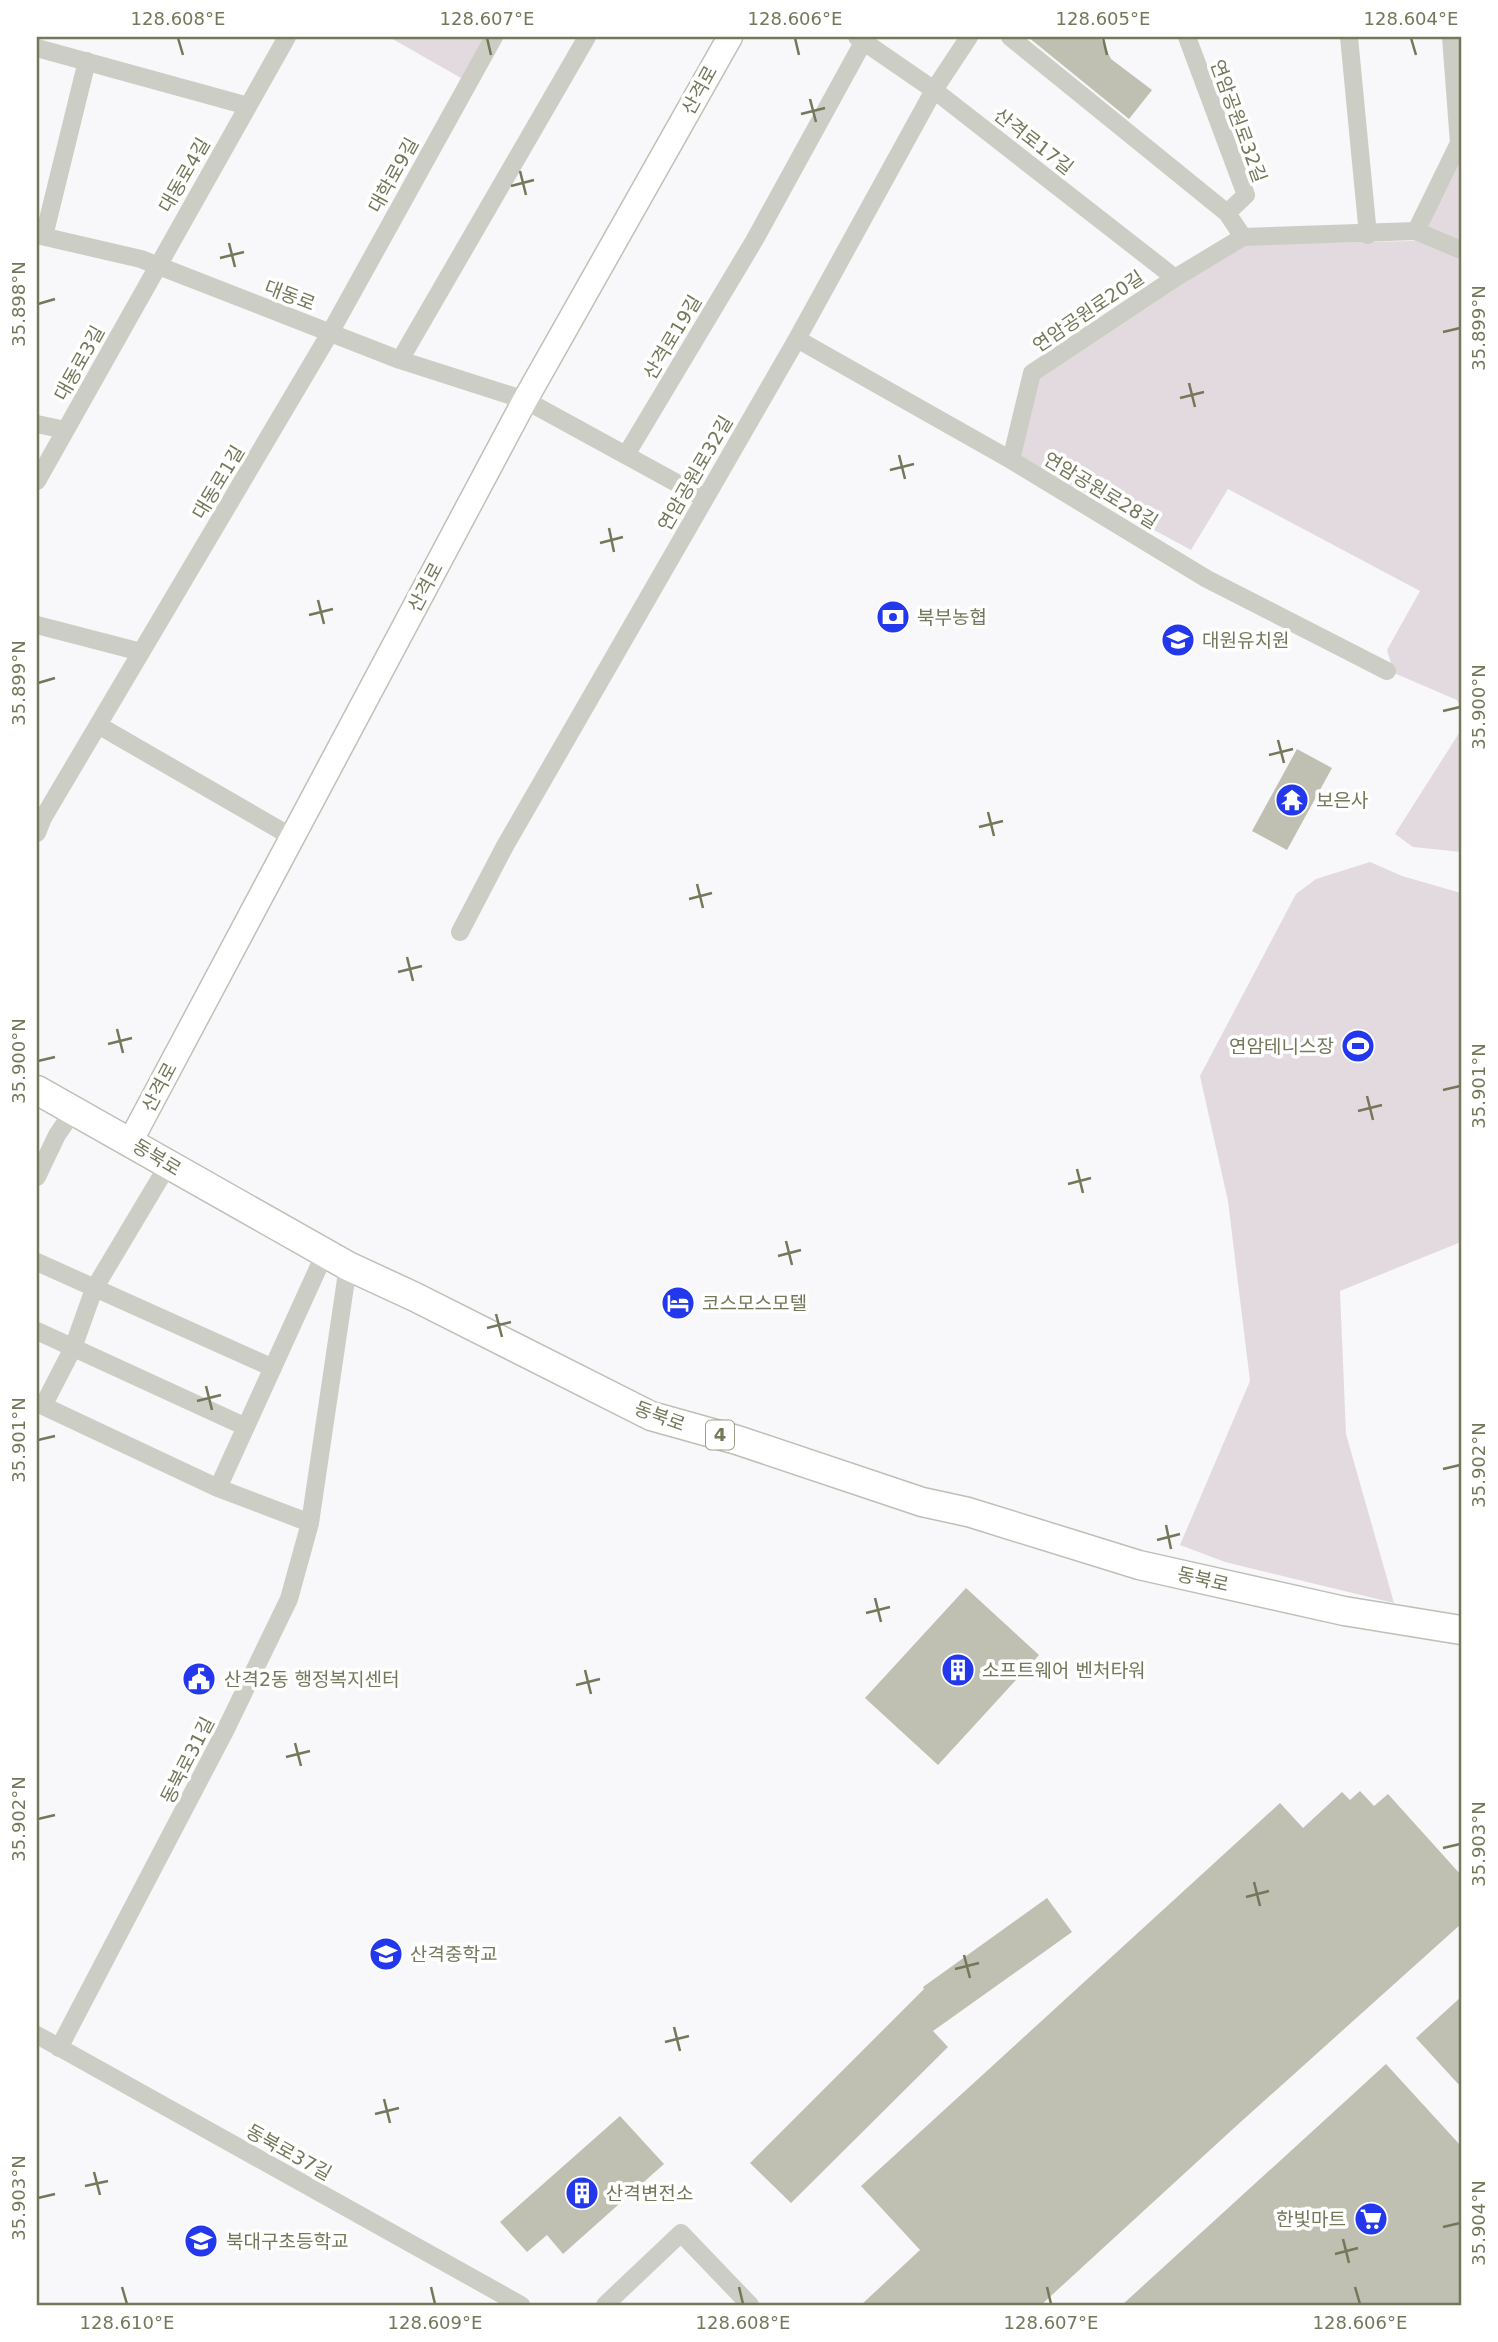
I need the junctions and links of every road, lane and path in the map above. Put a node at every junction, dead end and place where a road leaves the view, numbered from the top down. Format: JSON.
{"nodes":[{"id":1,"x":287,"y":37,"type":"edge"},
{"id":2,"x":494,"y":37,"type":"edge"},
{"id":3,"x":587,"y":37,"type":"edge"},
{"id":4,"x":730,"y":37,"type":"edge"},
{"id":5,"x":969,"y":37,"type":"edge"},
{"id":6,"x":1010,"y":37,"type":"edge"},
{"id":7,"x":1187,"y":37,"type":"edge"},
{"id":8,"x":1349,"y":37,"type":"edge"},
{"id":9,"x":1451,"y":37,"type":"edge"},
{"id":10,"x":863,"y":38,"type":"edge"},
{"id":11,"x":44,"y":45,"type":"edge"},
{"id":12,"x":87,"y":61,"type":"junction"},
{"id":13,"x":934,"y":90,"type":"junction"},
{"id":14,"x":248,"y":106,"type":"junction"},
{"id":15,"x":1460,"y":141,"type":"edge"},
{"id":16,"x":1227,"y":213,"type":"junction"},
{"id":17,"x":1416,"y":232,"type":"junction"},
{"id":18,"x":1368,"y":235,"type":"junction"},
{"id":19,"x":40,"y":236,"type":"edge"},
{"id":20,"x":1243,"y":237,"type":"junction"},
{"id":21,"x":754,"y":241,"type":"joint"},
{"id":22,"x":1461,"y":250,"type":"edge"},
{"id":23,"x":157,"y":265,"type":"junction"},
{"id":24,"x":1175,"y":278,"type":"junction"},
{"id":25,"x":330,"y":333,"type":"junction"},
{"id":26,"x":797,"y":339,"type":"junction"},
{"id":27,"x":400,"y":360,"type":"junction"},
{"id":28,"x":525,"y":400,"type":"junction"},
{"id":29,"x":37,"y":424,"type":"edge"},
{"id":30,"x":65,"y":430,"type":"junction"},
{"id":31,"x":626,"y":455,"type":"junction"},
{"id":32,"x":1012,"y":460,"type":"junction"},
{"id":33,"x":37,"y":481,"type":"edge"},
{"id":34,"x":704,"y":499,"type":"junction"},
{"id":35,"x":37,"y":625,"type":"edge"},
{"id":36,"x":141,"y":652,"type":"junction"},
{"id":37,"x":1387,"y":671,"type":"dead end"},
{"id":38,"x":98,"y":725,"type":"junction"},
{"id":39,"x":39,"y":822,"type":"edge"},
{"id":40,"x":292,"y":837,"type":"junction"},
{"id":41,"x":460,"y":932,"type":"dead end"},
{"id":42,"x":37,"y":1090,"type":"edge"},
{"id":43,"x":74,"y":1110,"type":"junction"},
{"id":44,"x":130,"y":1142,"type":"junction"},
{"id":45,"x":168,"y":1165,"type":"junction"},
{"id":46,"x":37,"y":1177,"type":"edge"},
{"id":47,"x":337,"y":1260,"type":"junction"},
{"id":48,"x":37,"y":1262,"type":"edge"},
{"id":49,"x":94,"y":1289,"type":"junction"},
{"id":50,"x":37,"y":1331,"type":"edge"},
{"id":51,"x":73,"y":1348,"type":"junction"},
{"id":52,"x":273,"y":1368,"type":"junction"},
{"id":53,"x":40,"y":1405,"type":"edge"},
{"id":54,"x":246,"y":1427,"type":"junction"},
{"id":55,"x":218,"y":1488,"type":"junction"},
{"id":56,"x":310,"y":1523,"type":"junction"},
{"id":57,"x":1461,"y":1630,"type":"edge"},
{"id":58,"x":37,"y":2035,"type":"edge"},
{"id":59,"x":60,"y":2048,"type":"junction"},
{"id":60,"x":522,"y":2305,"type":"edge"},
{"id":61,"x":605,"y":2305,"type":"edge"},
{"id":62,"x":750,"y":2305,"type":"edge"}],
"edges":[{"from":1,"to":14,"type":"street","name":"대동로4길"},
{"from":2,"to":25,"type":"street","name":"대학로9길"},
{"from":3,"to":27,"type":"street"},
{"from":4,"to":28,"type":"street","name":"산격로"},
{"from":5,"to":13,"type":"street","name":"연암공원로32길"},
{"from":6,"to":16,"type":"street"},
{"from":7,"to":16,"type":"street","name":"연암공원로32길"},
{"from":8,"to":18,"type":"street"},
{"from":9,"to":15,"type":"street"},
{"from":10,"to":13,"type":"street","name":"산격로17길"},
{"from":10,"to":21,"type":"street","name":"산격로17길"},
{"from":11,"to":12,"type":"street"},
{"from":12,"to":14,"type":"street"},
{"from":12,"to":19,"type":"street","name":"대동로"},
{"from":13,"to":24,"type":"street","name":"산격로17길"},
{"from":13,"to":26,"type":"street","name":"연암공원로32길"},
{"from":14,"to":23,"type":"street","name":"대동로4길"},
{"from":15,"to":17,"type":"street"},
{"from":16,"to":20,"type":"street"},
{"from":17,"to":18,"type":"street"},
{"from":17,"to":22,"type":"street"},
{"from":18,"to":20,"type":"street"},
{"from":19,"to":23,"type":"street","name":"대동로"},
{"from":20,"to":24,"type":"street","name":"연암공원로20길"},
{"from":21,"to":31,"type":"street","name":"산격로19길"},
{"from":23,"to":25,"type":"street","name":"대동로"},
{"from":23,"to":30,"type":"street","name":"대동로3길"},
{"from":24,"to":32,"type":"street","name":"연암공원로20길"},
{"from":25,"to":27,"type":"street","name":"대동로"},
{"from":25,"to":36,"type":"street","name":"대동로1길"},
{"from":26,"to":32,"type":"street","name":"연암공원로28길"},
{"from":26,"to":34,"type":"street","name":"연암공원로32길"},
{"from":27,"to":28,"type":"street","name":"대동로"},
{"from":28,"to":31,"type":"street"},
{"from":28,"to":40,"type":"street","name":"산격로"},
{"from":29,"to":30,"type":"street"},
{"from":30,"to":33,"type":"street","name":"대동로3길"},
{"from":31,"to":34,"type":"street"},
{"from":32,"to":37,"type":"street","name":"연암공원로28길"},
{"from":34,"to":41,"type":"street","name":"연암공원로32길"},
{"from":35,"to":36,"type":"street"},
{"from":36,"to":38,"type":"street","name":"대동로1길"},
{"from":38,"to":39,"type":"street","name":"대동로1길"},
{"from":38,"to":40,"type":"street"},
{"from":40,"to":44,"type":"street","name":"산격로"},
{"from":42,"to":43,"type":"main road","name":"동북로","number":"4"},
{"from":43,"to":44,"type":"main road","name":"동북로","number":"4"},
{"from":43,"to":46,"type":"street"},
{"from":44,"to":45,"type":"main road","name":"동북로","number":"4"},
{"from":45,"to":47,"type":"main road","name":"동북로","number":"4"},
{"from":45,"to":49,"type":"street"},
{"from":47,"to":52,"type":"street"},
{"from":47,"to":56,"type":"street","name":"동북로31길"},
{"from":47,"to":57,"type":"main road","name":"동북로","number":"4"},
{"from":48,"to":49,"type":"street"},
{"from":49,"to":51,"type":"street"},
{"from":49,"to":52,"type":"street"},
{"from":50,"to":51,"type":"street"},
{"from":51,"to":53,"type":"street"},
{"from":51,"to":54,"type":"street"},
{"from":52,"to":54,"type":"street"},
{"from":53,"to":55,"type":"street"},
{"from":54,"to":55,"type":"street"},
{"from":55,"to":56,"type":"street"},
{"from":56,"to":59,"type":"street","name":"동북로31길"},
{"from":58,"to":59,"type":"street","name":"동북로37길"},
{"from":59,"to":60,"type":"street","name":"동북로37길"},
{"from":61,"to":62,"type":"street"}]}
